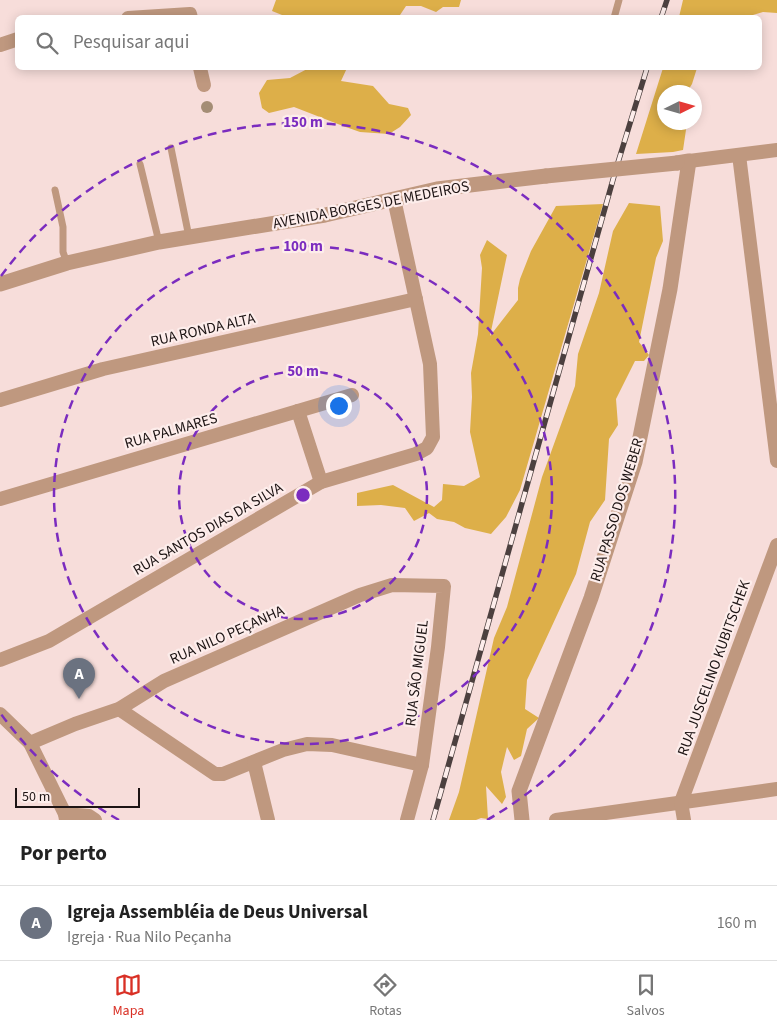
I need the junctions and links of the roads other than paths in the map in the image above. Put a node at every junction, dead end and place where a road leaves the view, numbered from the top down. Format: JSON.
{"nodes":[{"id":1,"x":619,"y":0,"type":"edge"},
{"id":2,"x":174,"y":15,"type":"edge"},
{"id":3,"x":190,"y":15,"type":"edge"},
{"id":4,"x":615,"y":15,"type":"edge"},
{"id":5,"x":15,"y":40,"type":"edge"},
{"id":6,"x":0,"y":45,"type":"edge"},
{"id":7,"x":200,"y":70,"type":"edge"},
{"id":8,"x":204,"y":85,"type":"dead end"},
{"id":9,"x":171,"y":148,"type":"dead end"},
{"id":10,"x":777,"y":150,"type":"edge"},
{"id":11,"x":739,"y":155,"type":"junction"},
{"id":12,"x":683,"y":162,"type":"junction"},
{"id":13,"x":140,"y":164,"type":"dead end"},
{"id":14,"x":55,"y":190,"type":"dead end"},
{"id":15,"x":394,"y":199,"type":"junction"},
{"id":16,"x":189,"y":237,"type":"junction"},
{"id":17,"x":159,"y":242,"type":"junction"},
{"id":18,"x":67,"y":263,"type":"junction"},
{"id":19,"x":0,"y":284,"type":"edge"},
{"id":20,"x":416,"y":300,"type":"junction"},
{"id":21,"x":352,"y":395,"type":"dead end"},
{"id":22,"x":0,"y":400,"type":"edge"},
{"id":23,"x":298,"y":411,"type":"junction"},
{"id":24,"x":777,"y":461,"type":"edge"},
{"id":25,"x":320,"y":482,"type":"junction"},
{"id":26,"x":0,"y":499,"type":"edge"},
{"id":27,"x":777,"y":545,"type":"edge"},
{"id":28,"x":444,"y":586,"type":"joint"},
{"id":29,"x":0,"y":660,"type":"edge"},
{"id":30,"x":119,"y":709,"type":"junction"},
{"id":31,"x":2,"y":719,"type":"edge"},
{"id":32,"x":30,"y":743,"type":"junction"},
{"id":33,"x":254,"y":762,"type":"junction"},
{"id":34,"x":422,"y":765,"type":"junction"},
{"id":35,"x":777,"y":789,"type":"edge"},
{"id":36,"x":681,"y":802,"type":"junction"},
{"id":37,"x":65,"y":817,"type":"edge"},
{"id":38,"x":95,"y":820,"type":"edge"},
{"id":39,"x":268,"y":820,"type":"edge"},
{"id":40,"x":407,"y":820,"type":"edge"},
{"id":41,"x":522,"y":820,"type":"edge"},
{"id":42,"x":556,"y":820,"type":"edge"},
{"id":43,"x":684,"y":820,"type":"edge"}],
"edges":[{"from":1,"to":4,"type":"lane"},
{"from":2,"to":3,"type":"street"},
{"from":5,"to":6,"type":"street"},
{"from":7,"to":8,"type":"street"},
{"from":9,"to":16,"type":"lane"},
{"from":10,"to":11,"type":"street","name":"AVENIDA BORGES DE MEDEIROS"},
{"from":11,"to":12,"type":"street","name":"AVENIDA BORGES DE MEDEIROS"},
{"from":11,"to":24,"type":"street"},
{"from":12,"to":15,"type":"street","name":"AVENIDA BORGES DE MEDEIROS","bridge":true},
{"from":12,"to":41,"type":"street","name":"RUA PASSO DOS WEBER"},
{"from":13,"to":17,"type":"lane"},
{"from":14,"to":18,"type":"lane"},
{"from":15,"to":16,"type":"street","name":"AVENIDA BORGES DE MEDEIROS"},
{"from":15,"to":20,"type":"street","name":"RUA SANTOS DIAS DA SILVA"},
{"from":16,"to":17,"type":"street","name":"AVENIDA BORGES DE MEDEIROS"},
{"from":17,"to":18,"type":"street","name":"AVENIDA BORGES DE MEDEIROS"},
{"from":18,"to":19,"type":"street","name":"AVENIDA BORGES DE MEDEIROS"},
{"from":20,"to":22,"type":"street","name":"RUA RONDA ALTA"},
{"from":20,"to":25,"type":"street","name":"RUA SANTOS DIAS DA SILVA"},
{"from":21,"to":23,"type":"street","name":"RUA PALMARES"},
{"from":23,"to":25,"type":"street"},
{"from":23,"to":26,"type":"street","name":"RUA PALMARES"},
{"from":25,"to":29,"type":"street","name":"RUA SANTOS DIAS DA SILVA"},
{"from":27,"to":36,"type":"street","name":"RUA JUSCELINO KUBITSCHEK"},
{"from":28,"to":30,"type":"street","name":"RUA NILO PEÇANHA"},
{"from":28,"to":34,"type":"street","name":"RUA SÃO MIGUEL"},
{"from":30,"to":32,"type":"street","name":"RUA NILO PEÇANHA"},
{"from":30,"to":33,"type":"street"},
{"from":31,"to":32,"type":"street"},
{"from":32,"to":37,"type":"street"},
{"from":33,"to":34,"type":"street"},
{"from":33,"to":39,"type":"street"},
{"from":34,"to":40,"type":"street","name":"RUA SÃO MIGUEL"},
{"from":35,"to":36,"type":"street"},
{"from":36,"to":42,"type":"street"},
{"from":36,"to":43,"type":"street"},
{"from":37,"to":38,"type":"street"}]}
